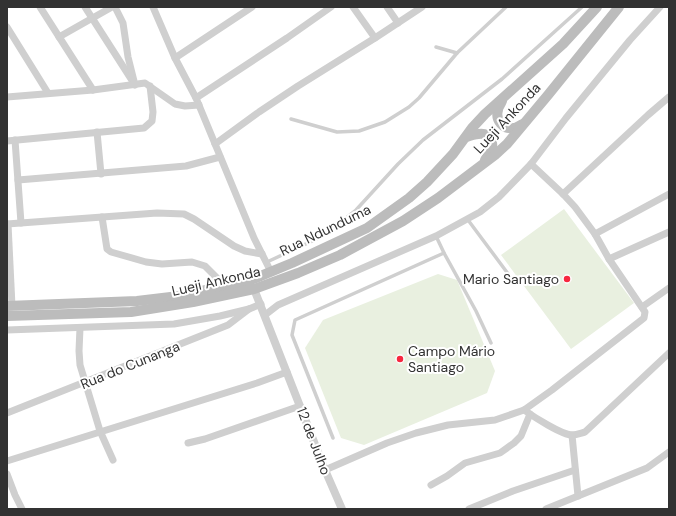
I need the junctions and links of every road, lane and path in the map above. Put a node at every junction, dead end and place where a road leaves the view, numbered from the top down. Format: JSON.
{"nodes":[{"id":1,"x":40,"y":7,"type":"edge"},
{"id":2,"x":85,"y":7,"type":"edge"},
{"id":3,"x":112,"y":7,"type":"edge"},
{"id":4,"x":116,"y":7,"type":"edge"},
{"id":5,"x":153,"y":7,"type":"edge"},
{"id":6,"x":252,"y":7,"type":"edge"},
{"id":7,"x":330,"y":7,"type":"edge"},
{"id":8,"x":353,"y":7,"type":"edge"},
{"id":9,"x":387,"y":7,"type":"edge"},
{"id":10,"x":422,"y":7,"type":"edge"},
{"id":11,"x":506,"y":7,"type":"edge"},
{"id":12,"x":582,"y":7,"type":"edge"},
{"id":13,"x":597,"y":7,"type":"edge"},
{"id":14,"x":619,"y":7,"type":"edge"},
{"id":15,"x":660,"y":7,"type":"edge"},
{"id":16,"x":92,"y":18,"type":"junction"},
{"id":17,"x":398,"y":23,"type":"junction"},
{"id":18,"x":7,"y":27,"type":"edge"},
{"id":19,"x":59,"y":37,"type":"junction"},
{"id":20,"x":375,"y":38,"type":"junction"},
{"id":21,"x":436,"y":47,"type":"dead end"},
{"id":22,"x":457,"y":53,"type":"junction"},
{"id":23,"x":175,"y":58,"type":"junction"},
{"id":24,"x":135,"y":85,"type":"junction"},
{"id":25,"x":150,"y":86,"type":"junction"},
{"id":26,"x":93,"y":90,"type":"junction"},
{"id":27,"x":48,"y":93,"type":"junction"},
{"id":28,"x":7,"y":97,"type":"edge"},
{"id":29,"x":504,"y":97,"type":"junction"},
{"id":30,"x":669,"y":97,"type":"edge"},
{"id":31,"x":198,"y":102,"type":"junction"},
{"id":32,"x":291,"y":119,"type":"dead end"},
{"id":33,"x":526,"y":121,"type":"junction"},
{"id":34,"x":98,"y":132,"type":"junction"},
{"id":35,"x":466,"y":137,"type":"junction"},
{"id":36,"x":15,"y":140,"type":"junction"},
{"id":37,"x":7,"y":141,"type":"edge"},
{"id":38,"x":215,"y":144,"type":"junction"},
{"id":39,"x":220,"y":157,"type":"junction"},
{"id":40,"x":531,"y":164,"type":"junction"},
{"id":41,"x":483,"y":166,"type":"junction"},
{"id":42,"x":101,"y":174,"type":"junction"},
{"id":43,"x":18,"y":180,"type":"junction"},
{"id":44,"x":563,"y":194,"type":"junction"},
{"id":45,"x":669,"y":194,"type":"edge"},
{"id":46,"x":102,"y":217,"type":"junction"},
{"id":47,"x":468,"y":220,"type":"junction"},
{"id":48,"x":21,"y":223,"type":"junction"},
{"id":49,"x":7,"y":224,"type":"edge"},
{"id":50,"x":669,"y":232,"type":"edge"},
{"id":51,"x":595,"y":234,"type":"junction"},
{"id":52,"x":436,"y":236,"type":"junction"},
{"id":53,"x":444,"y":253,"type":"junction"},
{"id":54,"x":262,"y":254,"type":"junction"},
{"id":55,"x":609,"y":259,"type":"junction"},
{"id":56,"x":269,"y":267,"type":"junction"},
{"id":57,"x":512,"y":279,"type":"dead end"},
{"id":58,"x":225,"y":286,"type":"junction"},
{"id":59,"x":669,"y":288,"type":"edge"},
{"id":60,"x":254,"y":289,"type":"junction"},
{"id":61,"x":260,"y":304,"type":"junction"},
{"id":62,"x":9,"y":306,"type":"edge"},
{"id":63,"x":642,"y":307,"type":"junction"},
{"id":64,"x":249,"y":309,"type":"junction"},
{"id":65,"x":265,"y":315,"type":"junction"},
{"id":66,"x":7,"y":316,"type":"edge"},
{"id":67,"x":80,"y":328,"type":"junction"},
{"id":68,"x":7,"y":330,"type":"edge"},
{"id":69,"x":491,"y":343,"type":"dead end"},
{"id":70,"x":669,"y":353,"type":"edge"},
{"id":71,"x":287,"y":372,"type":"junction"},
{"id":72,"x":85,"y":383,"type":"junction"},
{"id":73,"x":300,"y":406,"type":"junction"},
{"id":74,"x":527,"y":412,"type":"junction"},
{"id":75,"x":7,"y":413,"type":"edge"},
{"id":76,"x":100,"y":431,"type":"junction"},
{"id":77,"x":572,"y":435,"type":"junction"},
{"id":78,"x":333,"y":438,"type":"dead end"},
{"id":79,"x":188,"y":444,"type":"dead end"},
{"id":80,"x":669,"y":452,"type":"edge"},
{"id":81,"x":114,"y":460,"type":"dead end"},
{"id":82,"x":7,"y":461,"type":"edge"},
{"id":83,"x":325,"y":470,"type":"junction"},
{"id":84,"x":575,"y":470,"type":"junction"},
{"id":85,"x":7,"y":474,"type":"edge"},
{"id":86,"x":431,"y":485,"type":"dead end"},
{"id":87,"x":578,"y":496,"type":"junction"},
{"id":88,"x":22,"y":509,"type":"edge"},
{"id":89,"x":342,"y":509,"type":"edge"},
{"id":90,"x":469,"y":509,"type":"edge"},
{"id":91,"x":546,"y":509,"type":"edge"}],
"edges":[{"from":1,"to":19,"type":"street"},
{"from":2,"to":16,"type":"street"},
{"from":3,"to":16,"type":"street"},
{"from":4,"to":24,"type":"street"},
{"from":5,"to":23,"type":"street"},
{"from":6,"to":23,"type":"street"},
{"from":7,"to":31,"type":"street"},
{"from":8,"to":20,"type":"street"},
{"from":9,"to":17,"type":"street"},
{"from":10,"to":17,"type":"street"},
{"from":11,"to":22,"type":"lane"},
{"from":12,"to":56,"type":"lane"},
{"from":13,"to":29,"type":"main road","name":"Rua Ndunduma"},
{"from":14,"to":33,"type":"main road","name":"Lueji Ankonda"},
{"from":15,"to":40,"type":"street"},
{"from":16,"to":19,"type":"street"},
{"from":16,"to":24,"type":"street"},
{"from":17,"to":20,"type":"street"},
{"from":18,"to":27,"type":"street"},
{"from":19,"to":26,"type":"street"},
{"from":20,"to":38,"type":"street"},
{"from":21,"to":22,"type":"lane"},
{"from":22,"to":32,"type":"lane"},
{"from":23,"to":31,"type":"street"},
{"from":24,"to":25,"type":"street"},
{"from":24,"to":26,"type":"street"},
{"from":25,"to":31,"type":"street"},
{"from":25,"to":34,"type":"street"},
{"from":26,"to":27,"type":"street"},
{"from":27,"to":28,"type":"street"},
{"from":29,"to":33,"type":"main road"},
{"from":29,"to":35,"type":"main road","name":"Rua Ndunduma"},
{"from":30,"to":44,"type":"street"},
{"from":31,"to":38,"type":"street"},
{"from":33,"to":41,"type":"main road","name":"Lueji Ankonda"},
{"from":34,"to":36,"type":"street"},
{"from":34,"to":42,"type":"street"},
{"from":35,"to":41,"type":"main road"},
{"from":35,"to":56,"type":"main road","name":"Rua Ndunduma"},
{"from":36,"to":37,"type":"street"},
{"from":36,"to":43,"type":"street"},
{"from":38,"to":39,"type":"street"},
{"from":39,"to":42,"type":"street"},
{"from":39,"to":54,"type":"street"},
{"from":40,"to":44,"type":"street"},
{"from":40,"to":47,"type":"street"},
{"from":41,"to":60,"type":"main road","name":"Lueji Ankonda"},
{"from":42,"to":43,"type":"street"},
{"from":43,"to":48,"type":"street"},
{"from":44,"to":51,"type":"street"},
{"from":45,"to":51,"type":"street"},
{"from":46,"to":48,"type":"street"},
{"from":46,"to":54,"type":"street"},
{"from":46,"to":58,"type":"street"},
{"from":47,"to":52,"type":"street"},
{"from":47,"to":57,"type":"lane"},
{"from":48,"to":49,"type":"street"},
{"from":49,"to":62,"type":"street"},
{"from":50,"to":55,"type":"street"},
{"from":51,"to":55,"type":"street"},
{"from":52,"to":53,"type":"lane"},
{"from":52,"to":65,"type":"street"},
{"from":53,"to":69,"type":"lane"},
{"from":53,"to":78,"type":"lane"},
{"from":54,"to":56,"type":"street"},
{"from":55,"to":63,"type":"street"},
{"from":56,"to":58,"type":"main road","name":"Rua Ndunduma"},
{"from":58,"to":62,"type":"main road","name":"Rua Ndunduma"},
{"from":59,"to":63,"type":"street"},
{"from":60,"to":61,"type":"street","name":"12 de Julho"},
{"from":60,"to":66,"type":"main road","name":"Lueji Ankonda"},
{"from":61,"to":64,"type":"street"},
{"from":61,"to":65,"type":"street","name":"12 de Julho"},
{"from":63,"to":74,"type":"street"},
{"from":64,"to":67,"type":"street"},
{"from":64,"to":72,"type":"street","name":"Rua do Cunanga"},
{"from":65,"to":71,"type":"street","name":"12 de Julho"},
{"from":67,"to":68,"type":"street"},
{"from":67,"to":72,"type":"street"},
{"from":70,"to":77,"type":"street"},
{"from":71,"to":73,"type":"street","name":"12 de Julho"},
{"from":71,"to":76,"type":"street"},
{"from":72,"to":75,"type":"street","name":"Rua do Cunanga"},
{"from":72,"to":76,"type":"street"},
{"from":73,"to":79,"type":"street"},
{"from":73,"to":83,"type":"street","name":"12 de Julho"},
{"from":74,"to":77,"type":"street"},
{"from":74,"to":83,"type":"street"},
{"from":74,"to":86,"type":"street"},
{"from":76,"to":81,"type":"street"},
{"from":76,"to":82,"type":"street"},
{"from":77,"to":84,"type":"street"},
{"from":80,"to":87,"type":"street"},
{"from":83,"to":89,"type":"street","name":"12 de Julho"},
{"from":84,"to":87,"type":"street"},
{"from":84,"to":90,"type":"street"},
{"from":85,"to":88,"type":"street"},
{"from":87,"to":91,"type":"street"}]}
